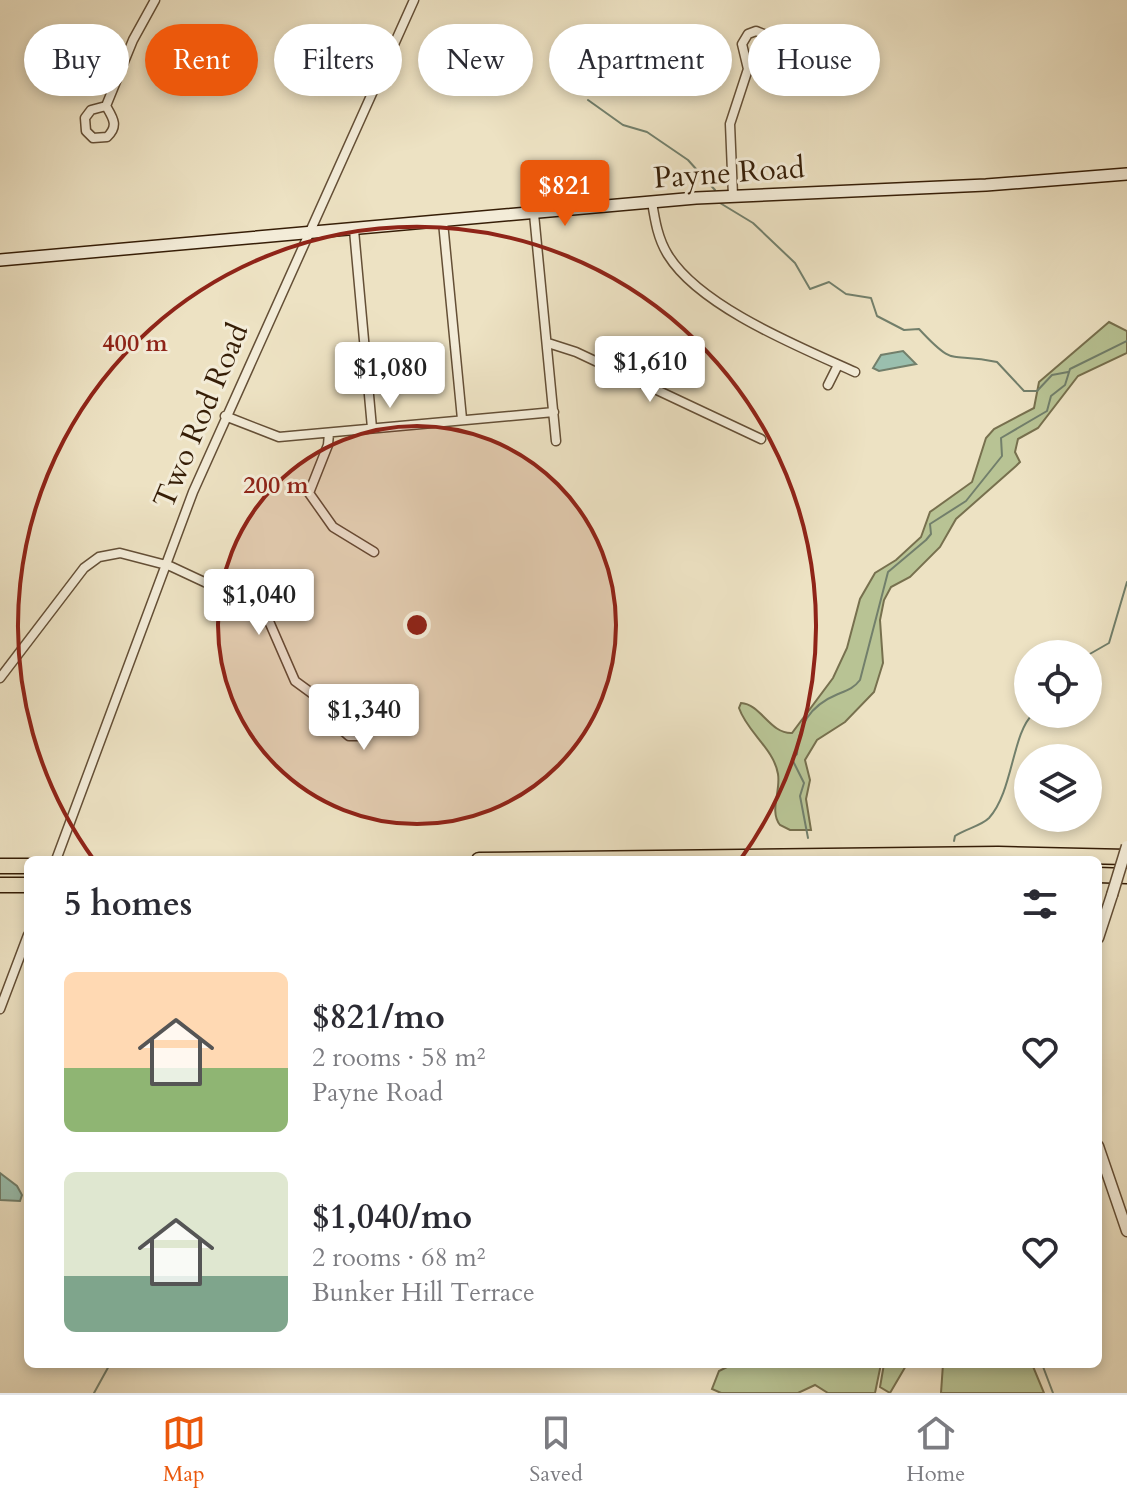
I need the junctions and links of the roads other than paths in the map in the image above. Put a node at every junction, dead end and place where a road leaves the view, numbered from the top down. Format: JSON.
{"nodes":[{"id":1,"x":155,"y":0,"type":"edge"},
{"id":2,"x":414,"y":0,"type":"edge"},
{"id":3,"x":748,"y":69,"type":"junction"},
{"id":4,"x":106,"y":106,"type":"dead end"},
{"id":5,"x":1127,"y":174,"type":"edge"},
{"id":6,"x":733,"y":196,"type":"junction"},
{"id":7,"x":652,"y":202,"type":"junction"},
{"id":8,"x":534,"y":214,"type":"junction"},
{"id":9,"x":443,"y":222,"type":"junction"},
{"id":10,"x":354,"y":230,"type":"junction"},
{"id":11,"x":307,"y":234,"type":"junction"},
{"id":12,"x":0,"y":260,"type":"edge"},
{"id":13,"x":548,"y":343,"type":"junction"},
{"id":14,"x":838,"y":365,"type":"junction"},
{"id":15,"x":855,"y":372,"type":"dead end"},
{"id":16,"x":828,"y":385,"type":"dead end"},
{"id":17,"x":554,"y":412,"type":"junction"},
{"id":18,"x":225,"y":416,"type":"junction"},
{"id":19,"x":462,"y":419,"type":"junction"},
{"id":20,"x":372,"y":428,"type":"junction"},
{"id":21,"x":329,"y":433,"type":"junction"},
{"id":22,"x":761,"y":439,"type":"dead end"},
{"id":23,"x":556,"y":441,"type":"dead end"},
{"id":24,"x":374,"y":552,"type":"dead end"},
{"id":25,"x":165,"y":565,"type":"junction"},
{"id":26,"x":0,"y":678,"type":"edge"},
{"id":27,"x":336,"y":711,"type":"junction"},
{"id":28,"x":1127,"y":846,"type":"edge"},
{"id":29,"x":57,"y":856,"type":"edge"},
{"id":30,"x":814,"y":856,"type":"edge"},
{"id":31,"x":1079,"y":856,"type":"edge"},
{"id":32,"x":1102,"y":856,"type":"edge"},
{"id":33,"x":1127,"y":857,"type":"edge"},
{"id":34,"x":0,"y":866,"type":"edge"},
{"id":35,"x":24,"y":866,"type":"edge"},
{"id":36,"x":1102,"y":875,"type":"edge"},
{"id":37,"x":1127,"y":876,"type":"edge"},
{"id":38,"x":0,"y":885,"type":"edge"},
{"id":39,"x":24,"y":885,"type":"edge"},
{"id":40,"x":1102,"y":926,"type":"edge"},
{"id":41,"x":24,"y":946,"type":"edge"},
{"id":42,"x":0,"y":1009,"type":"edge"},
{"id":43,"x":1102,"y":1158,"type":"edge"},
{"id":44,"x":1127,"y":1231,"type":"edge"}],
"edges":[{"from":1,"to":4,"type":"street"},
{"from":2,"to":11,"type":"street","name":"Two Rod Road"},
{"from":3,"to":3,"type":"street"},
{"from":3,"to":6,"type":"street"},
{"from":5,"to":6,"type":"main road","name":"Payne Road"},
{"from":6,"to":7,"type":"main road","name":"Payne Road"},
{"from":7,"to":8,"type":"main road","name":"Payne Road"},
{"from":7,"to":14,"type":"street"},
{"from":8,"to":9,"type":"main road","name":"Payne Road"},
{"from":8,"to":13,"type":"street"},
{"from":9,"to":10,"type":"main road","name":"Payne Road"},
{"from":9,"to":19,"type":"street"},
{"from":10,"to":11,"type":"main road","name":"Payne Road"},
{"from":10,"to":20,"type":"street"},
{"from":11,"to":12,"type":"main road","name":"Payne Road"},
{"from":11,"to":18,"type":"street","name":"Two Rod Road"},
{"from":13,"to":17,"type":"street"},
{"from":13,"to":22,"type":"street"},
{"from":14,"to":15,"type":"street"},
{"from":14,"to":16,"type":"street"},
{"from":17,"to":19,"type":"street"},
{"from":17,"to":23,"type":"street"},
{"from":18,"to":21,"type":"street"},
{"from":18,"to":25,"type":"street","name":"Two Rod Road"},
{"from":19,"to":20,"type":"street"},
{"from":20,"to":21,"type":"street"},
{"from":21,"to":24,"type":"street"},
{"from":25,"to":26,"type":"street"},
{"from":25,"to":27,"type":"street"},
{"from":25,"to":29,"type":"street","name":"Two Rod Road"},
{"from":27,"to":27,"type":"street"},
{"from":28,"to":40,"type":"street","bridge":true},
{"from":30,"to":31,"type":"highway"},
{"from":32,"to":33,"type":"highway"},
{"from":34,"to":35,"type":"highway"},
{"from":36,"to":37,"type":"highway"},
{"from":38,"to":39,"type":"highway"},
{"from":41,"to":42,"type":"street"},
{"from":43,"to":44,"type":"street"}]}
